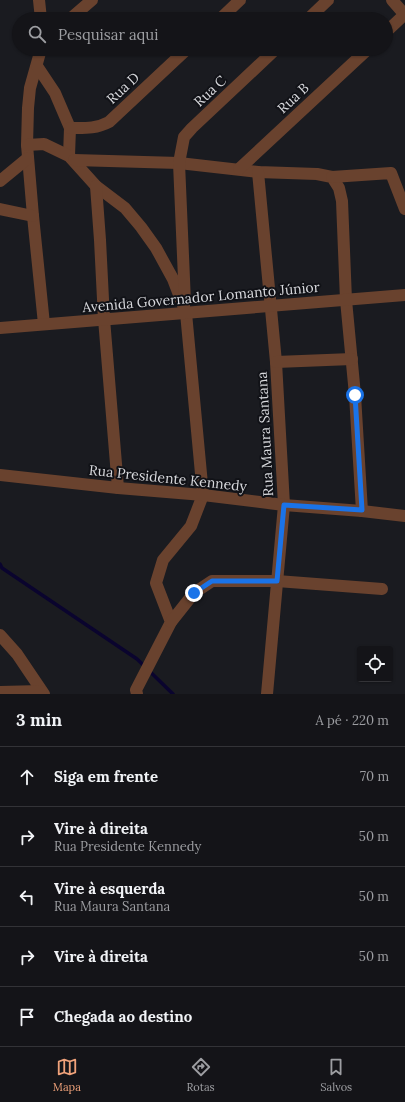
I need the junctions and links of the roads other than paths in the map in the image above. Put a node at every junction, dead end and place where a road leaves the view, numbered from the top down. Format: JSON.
{"nodes":[{"id":1,"x":39,"y":0,"type":"edge"},
{"id":2,"x":92,"y":0,"type":"edge"},
{"id":3,"x":240,"y":0,"type":"edge"},
{"id":4,"x":328,"y":0,"type":"edge"},
{"id":5,"x":392,"y":0,"type":"edge"},
{"id":6,"x":40,"y":12,"type":"edge"},
{"id":7,"x":78,"y":12,"type":"edge"},
{"id":8,"x":227,"y":12,"type":"edge"},
{"id":9,"x":315,"y":12,"type":"edge"},
{"id":10,"x":405,"y":15,"type":"edge"},
{"id":11,"x":393,"y":26,"type":"edge"},
{"id":12,"x":39,"y":56,"type":"edge"},
{"id":13,"x":180,"y":56,"type":"edge"},
{"id":14,"x":269,"y":56,"type":"edge"},
{"id":15,"x":360,"y":56,"type":"edge"},
{"id":16,"x":37,"y":66,"type":"junction"},
{"id":17,"x":70,"y":128,"type":"junction"},
{"id":18,"x":27,"y":145,"type":"junction"},
{"id":19,"x":28,"y":158,"type":"junction"},
{"id":20,"x":71,"y":158,"type":"junction"},
{"id":21,"x":179,"y":163,"type":"junction"},
{"id":22,"x":239,"y":169,"type":"junction"},
{"id":23,"x":258,"y":172,"type":"junction"},
{"id":24,"x":332,"y":176,"type":"junction"},
{"id":25,"x":0,"y":181,"type":"edge"},
{"id":26,"x":96,"y":186,"type":"junction"},
{"id":27,"x":0,"y":209,"type":"edge"},
{"id":28,"x":405,"y":209,"type":"edge"},
{"id":29,"x":32,"y":216,"type":"junction"},
{"id":30,"x":405,"y":296,"type":"edge"},
{"id":31,"x":346,"y":300,"type":"junction"},
{"id":32,"x":271,"y":306,"type":"junction"},
{"id":33,"x":186,"y":313,"type":"junction"},
{"id":34,"x":104,"y":320,"type":"junction"},
{"id":35,"x":44,"y":324,"type":"junction"},
{"id":36,"x":0,"y":328,"type":"edge"},
{"id":37,"x":352,"y":359,"type":"junction"},
{"id":38,"x":276,"y":362,"type":"junction"},
{"id":39,"x":0,"y":474,"type":"edge"},
{"id":40,"x":118,"y":488,"type":"junction"},
{"id":41,"x":203,"y":496,"type":"junction"},
{"id":42,"x":284,"y":505,"type":"junction"},
{"id":43,"x":362,"y":510,"type":"junction"},
{"id":44,"x":405,"y":516,"type":"edge"},
{"id":45,"x":277,"y":581,"type":"junction"},
{"id":46,"x":382,"y":588,"type":"dead end"},
{"id":47,"x":171,"y":622,"type":"junction"},
{"id":48,"x":0,"y":635,"type":"edge"},
{"id":49,"x":0,"y":692,"type":"edge"},
{"id":50,"x":42,"y":692,"type":"edge"},
{"id":51,"x":137,"y":694,"type":"edge"},
{"id":52,"x":267,"y":694,"type":"edge"}],
"edges":[{"from":1,"to":6,"type":"street"},
{"from":2,"to":7,"type":"street"},
{"from":3,"to":8,"type":"street"},
{"from":4,"to":9,"type":"street"},
{"from":5,"to":10,"type":"street"},
{"from":10,"to":11,"type":"street"},
{"from":12,"to":16,"type":"street"},
{"from":13,"to":17,"type":"street","name":"Rua D"},
{"from":14,"to":21,"type":"street","name":"Rua C"},
{"from":15,"to":22,"type":"street","name":"Rua B"},
{"from":16,"to":17,"type":"street"},
{"from":16,"to":18,"type":"street"},
{"from":17,"to":20,"type":"street"},
{"from":18,"to":19,"type":"street"},
{"from":18,"to":20,"type":"street"},
{"from":19,"to":25,"type":"street"},
{"from":19,"to":29,"type":"street"},
{"from":20,"to":21,"type":"street"},
{"from":20,"to":26,"type":"street"},
{"from":21,"to":22,"type":"street"},
{"from":21,"to":33,"type":"street","name":"Rua C"},
{"from":22,"to":23,"type":"street"},
{"from":23,"to":24,"type":"street"},
{"from":23,"to":32,"type":"street","name":"Rua Maura Santana"},
{"from":24,"to":28,"type":"street"},
{"from":24,"to":31,"type":"street"},
{"from":26,"to":33,"type":"street"},
{"from":26,"to":34,"type":"street"},
{"from":27,"to":29,"type":"street"},
{"from":29,"to":35,"type":"street"},
{"from":30,"to":31,"type":"street","name":"Avenida Governador Lomanto Júnior"},
{"from":31,"to":32,"type":"street","name":"Avenida Governador Lomanto Júnior"},
{"from":31,"to":37,"type":"street"},
{"from":32,"to":33,"type":"street","name":"Avenida Governador Lomanto Júnior"},
{"from":32,"to":38,"type":"street","name":"Rua Maura Santana"},
{"from":33,"to":34,"type":"street","name":"Avenida Governador Lomanto Júnior"},
{"from":33,"to":41,"type":"street"},
{"from":34,"to":35,"type":"street","name":"Avenida Governador Lomanto Júnior"},
{"from":34,"to":40,"type":"street"},
{"from":35,"to":36,"type":"street","name":"Avenida Governador Lomanto Júnior"},
{"from":37,"to":38,"type":"street"},
{"from":37,"to":43,"type":"street"},
{"from":38,"to":42,"type":"street","name":"Rua Maura Santana"},
{"from":39,"to":40,"type":"street","name":"Rua Presidente Kennedy"},
{"from":40,"to":41,"type":"street","name":"Rua Presidente Kennedy"},
{"from":41,"to":42,"type":"street","name":"Rua Presidente Kennedy"},
{"from":41,"to":47,"type":"street"},
{"from":42,"to":43,"type":"street","name":"Rua Presidente Kennedy"},
{"from":42,"to":45,"type":"street","name":"Rua Maura Santana"},
{"from":43,"to":44,"type":"street","name":"Rua Presidente Kennedy"},
{"from":45,"to":46,"type":"street"},
{"from":45,"to":47,"type":"street"},
{"from":45,"to":52,"type":"street","name":"Rua Maura Santana"},
{"from":47,"to":51,"type":"street"},
{"from":48,"to":50,"type":"street"},
{"from":49,"to":50,"type":"street"}]}
